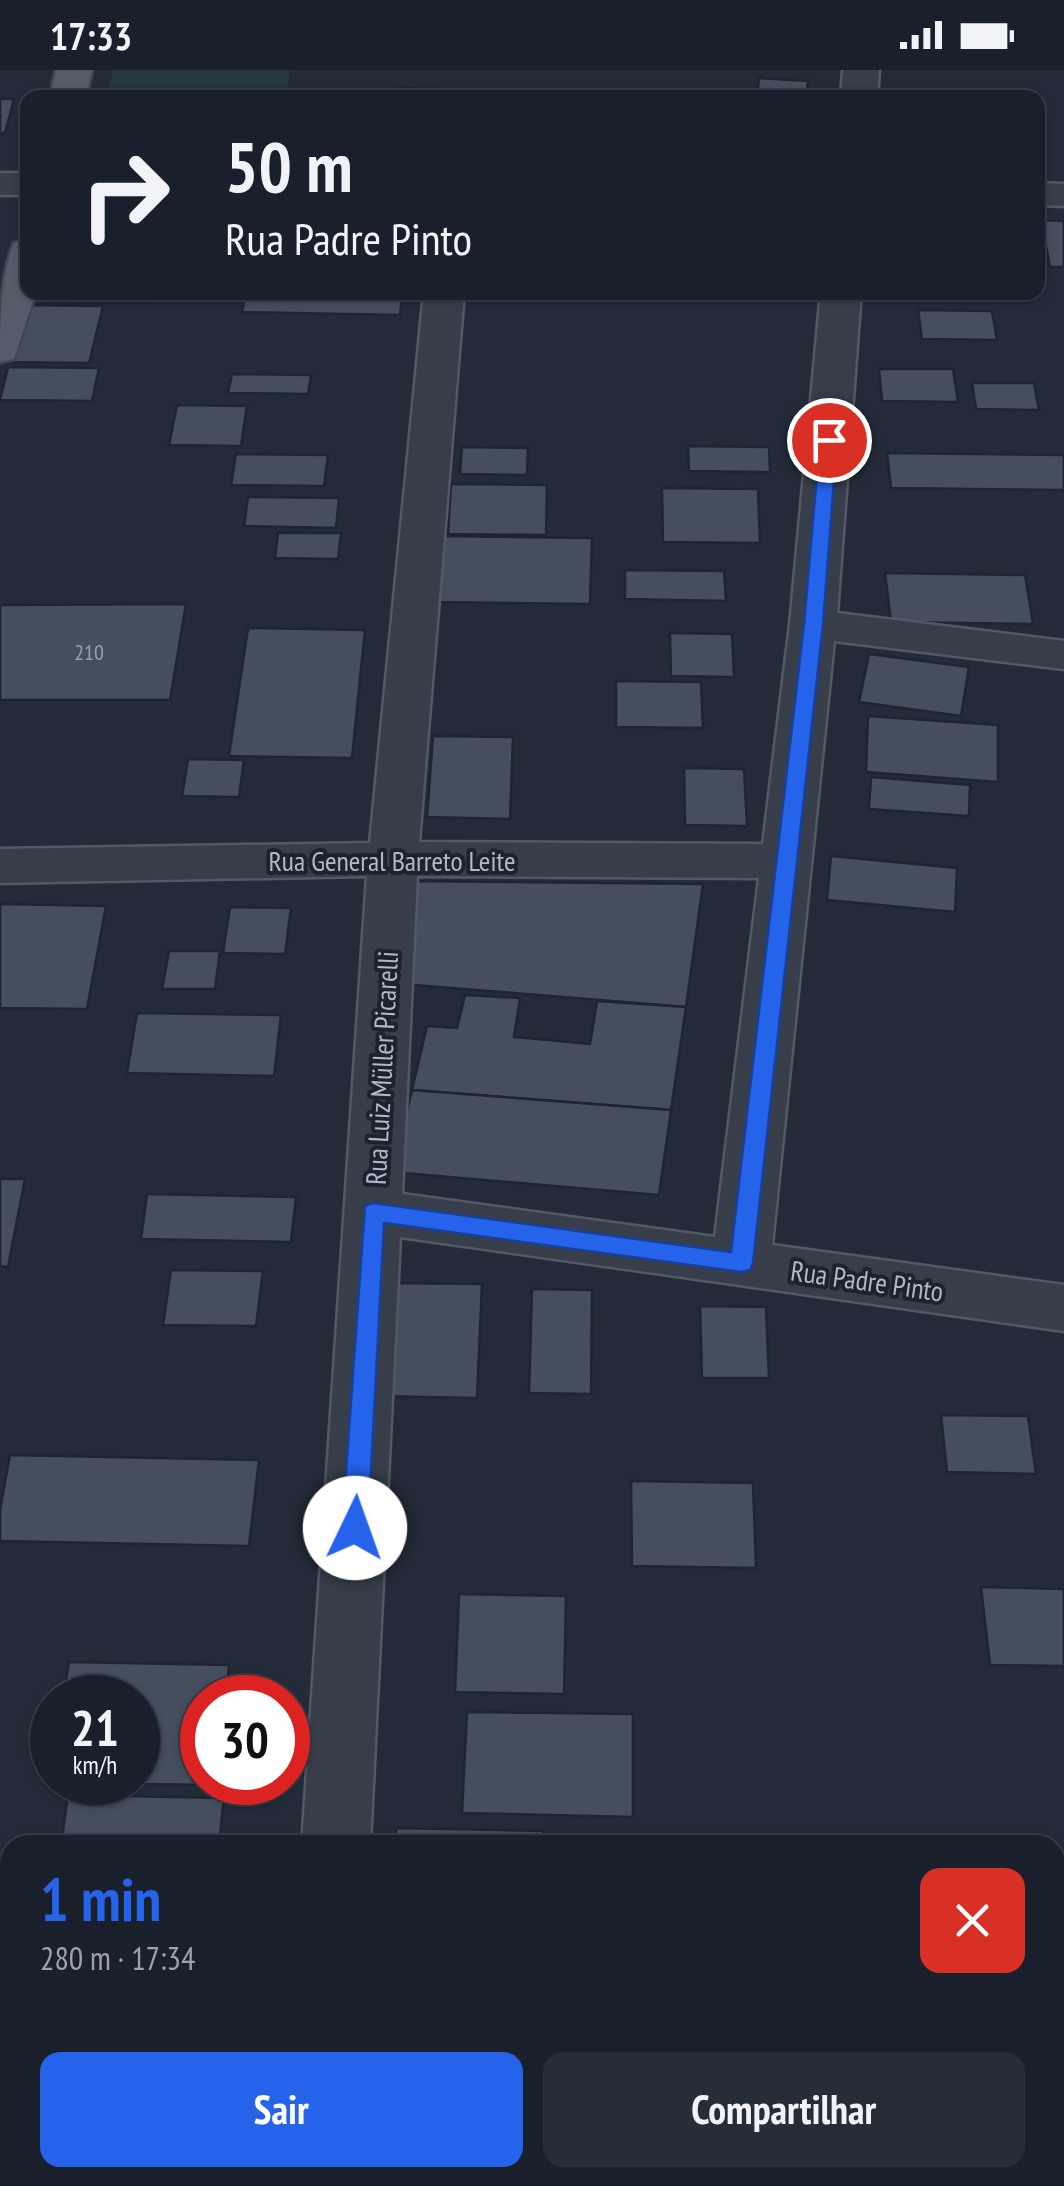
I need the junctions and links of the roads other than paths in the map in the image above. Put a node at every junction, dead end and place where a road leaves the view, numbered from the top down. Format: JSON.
{"nodes":[{"id":1,"x":20,"y":279,"type":"edge"},
{"id":2,"x":443,"y":300,"type":"edge"},
{"id":3,"x":840,"y":300,"type":"edge"},
{"id":4,"x":0,"y":350,"type":"edge"},
{"id":5,"x":813,"y":624,"type":"junction"},
{"id":6,"x":1064,"y":655,"type":"edge"},
{"id":7,"x":393,"y":859,"type":"junction"},
{"id":8,"x":784,"y":861,"type":"junction"},
{"id":9,"x":0,"y":866,"type":"edge"},
{"id":10,"x":373,"y":1212,"type":"junction"},
{"id":11,"x":741,"y":1263,"type":"junction"},
{"id":12,"x":1064,"y":1308,"type":"edge"},
{"id":13,"x":337,"y":1835,"type":"edge"}],
"edges":[{"from":1,"to":4,"type":"main road"},
{"from":2,"to":7,"type":"street","name":"Rua Luiz Müller Picarelli"},
{"from":3,"to":5,"type":"street"},
{"from":5,"to":6,"type":"street"},
{"from":5,"to":8,"type":"street"},
{"from":7,"to":8,"type":"street","name":"Rua General Barreto Leite"},
{"from":7,"to":9,"type":"street","name":"Rua General Barreto Leite"},
{"from":7,"to":10,"type":"street","name":"Rua Luiz Müller Picarelli"},
{"from":8,"to":11,"type":"street"},
{"from":10,"to":11,"type":"street","name":"Rua Padre Pinto"},
{"from":10,"to":13,"type":"street","name":"Rua Luiz Müller Picarelli"},
{"from":11,"to":12,"type":"street","name":"Rua Padre Pinto"}]}
